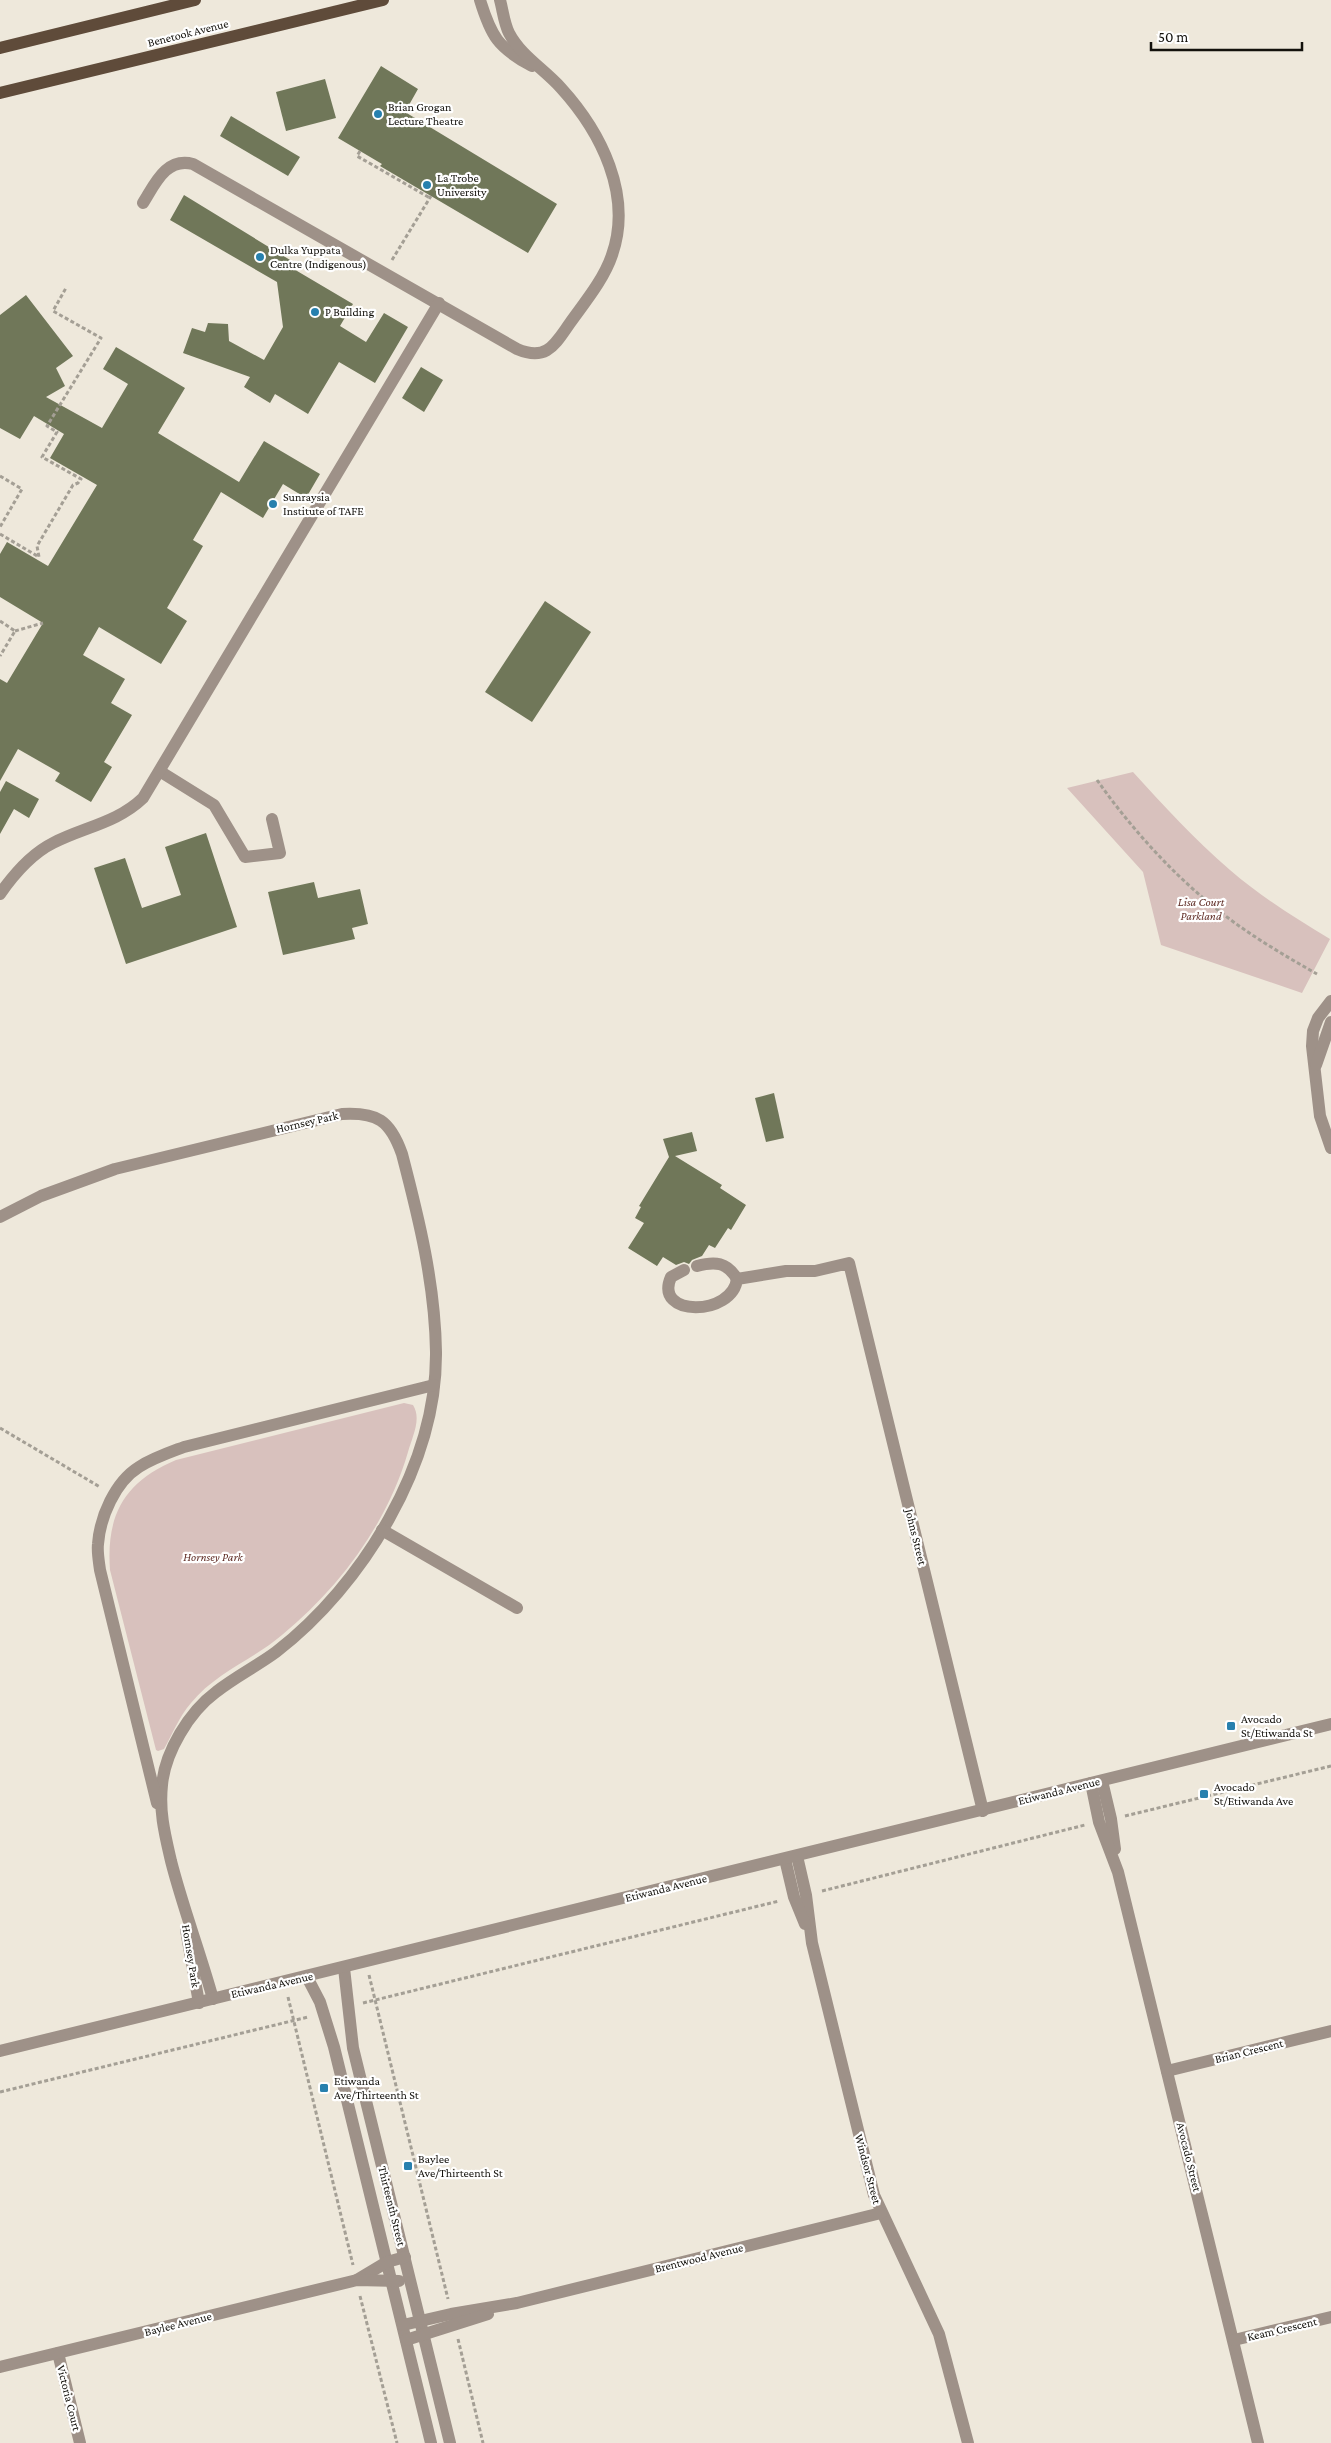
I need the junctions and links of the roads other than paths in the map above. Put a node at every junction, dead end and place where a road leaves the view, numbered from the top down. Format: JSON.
{"nodes":[{"id":1,"x":196,"y":0,"type":"edge"},
{"id":2,"x":383,"y":0,"type":"edge"},
{"id":3,"x":480,"y":0,"type":"edge"},
{"id":4,"x":500,"y":0,"type":"edge"},
{"id":5,"x":0,"y":48,"type":"edge"},
{"id":6,"x":541,"y":70,"type":"junction"},
{"id":7,"x":0,"y":93,"type":"edge"},
{"id":8,"x":143,"y":203,"type":"dead end"},
{"id":9,"x":439,"y":303,"type":"junction"},
{"id":10,"x":161,"y":772,"type":"junction"},
{"id":11,"x":272,"y":819,"type":"dead end"},
{"id":12,"x":0,"y":894,"type":"edge"},
{"id":13,"x":1331,"y":1001,"type":"edge"},
{"id":14,"x":1331,"y":1022,"type":"edge"},
{"id":15,"x":1315,"y":1068,"type":"junction"},
{"id":16,"x":1331,"y":1148,"type":"edge"},
{"id":17,"x":0,"y":1217,"type":"edge"},
{"id":18,"x":697,"y":1266,"type":"dead end"},
{"id":19,"x":684,"y":1270,"type":"dead end"},
{"id":20,"x":737,"y":1279,"type":"junction"},
{"id":21,"x":434,"y":1385,"type":"junction"},
{"id":22,"x":382,"y":1530,"type":"junction"},
{"id":23,"x":517,"y":1608,"type":"dead end"},
{"id":24,"x":1331,"y":1724,"type":"edge"},
{"id":25,"x":1097,"y":1782,"type":"junction"},
{"id":26,"x":983,"y":1810,"type":"junction"},
{"id":27,"x":161,"y":1820,"type":"junction"},
{"id":28,"x":791,"y":1857,"type":"junction"},
{"id":29,"x":184,"y":1910,"type":"junction"},
{"id":30,"x":344,"y":1968,"type":"junction"},
{"id":31,"x":308,"y":1977,"type":"junction"},
{"id":32,"x":213,"y":1999,"type":"junction"},
{"id":33,"x":199,"y":2002,"type":"junction"},
{"id":34,"x":1331,"y":2031,"type":"edge"},
{"id":35,"x":0,"y":2051,"type":"edge"},
{"id":36,"x":1167,"y":2071,"type":"junction"},
{"id":37,"x":881,"y":2213,"type":"junction"},
{"id":38,"x":405,"y":2257,"type":"junction"},
{"id":39,"x":387,"y":2262,"type":"junction"},
{"id":40,"x":410,"y":2279,"type":"junction"},
{"id":41,"x":356,"y":2280,"type":"junction"},
{"id":42,"x":392,"y":2282,"type":"junction"},
{"id":43,"x":1331,"y":2317,"type":"edge"},
{"id":44,"x":453,"y":2320,"type":"junction"},
{"id":45,"x":420,"y":2321,"type":"junction"},
{"id":46,"x":402,"y":2325,"type":"junction"},
{"id":47,"x":424,"y":2335,"type":"junction"},
{"id":48,"x":406,"y":2340,"type":"junction"},
{"id":49,"x":1234,"y":2340,"type":"junction"},
{"id":50,"x":58,"y":2353,"type":"junction"},
{"id":51,"x":0,"y":2367,"type":"edge"},
{"id":52,"x":80,"y":2443,"type":"edge"},
{"id":53,"x":431,"y":2443,"type":"edge"},
{"id":54,"x":450,"y":2443,"type":"edge"},
{"id":55,"x":968,"y":2443,"type":"edge"},
{"id":56,"x":1258,"y":2443,"type":"edge"}],
"edges":[{"from":1,"to":5,"type":"main road"},
{"from":2,"to":7,"type":"main road","name":"Benetook Avenue"},
{"from":3,"to":6,"type":"street"},
{"from":4,"to":6,"type":"street"},
{"from":6,"to":9,"type":"street"},
{"from":8,"to":9,"type":"street"},
{"from":9,"to":10,"type":"street"},
{"from":10,"to":11,"type":"street"},
{"from":10,"to":12,"type":"street"},
{"from":13,"to":15,"type":"street"},
{"from":14,"to":15,"type":"street"},
{"from":15,"to":16,"type":"street"},
{"from":17,"to":21,"type":"street","name":"Hornsey Park"},
{"from":18,"to":20,"type":"street"},
{"from":19,"to":20,"type":"street"},
{"from":20,"to":26,"type":"street","name":"Johns Street"},
{"from":21,"to":22,"type":"street","name":"Hornsey Park"},
{"from":21,"to":27,"type":"street","name":"Hornsey Park"},
{"from":22,"to":23,"type":"street"},
{"from":22,"to":27,"type":"street","name":"Hornsey Park"},
{"from":24,"to":25,"type":"street","name":"Etiwanda Avenue"},
{"from":25,"to":26,"type":"street","name":"Etiwanda Avenue"},
{"from":25,"to":36,"type":"street","name":"Avocado Street"},
{"from":26,"to":28,"type":"street","name":"Etiwanda Avenue"},
{"from":27,"to":29,"type":"street","name":"Hornsey Park"},
{"from":28,"to":30,"type":"street","name":"Etiwanda Avenue"},
{"from":28,"to":37,"type":"street","name":"Windsor Street"},
{"from":29,"to":32,"type":"street","name":"Hornsey Park"},
{"from":29,"to":33,"type":"street","name":"Hornsey Park"},
{"from":30,"to":31,"type":"street","name":"Etiwanda Avenue"},
{"from":30,"to":38,"type":"street","name":"Thirteenth Street"},
{"from":31,"to":32,"type":"street","name":"Etiwanda Avenue"},
{"from":31,"to":39,"type":"street","name":"Thirteenth Street"},
{"from":32,"to":33,"type":"street","name":"Etiwanda Avenue"},
{"from":33,"to":35,"type":"street","name":"Etiwanda Avenue"},
{"from":34,"to":36,"type":"street","name":"Brian Crescent"},
{"from":36,"to":49,"type":"street","name":"Avocado Street"},
{"from":37,"to":44,"type":"street","name":"Brentwood Avenue"},
{"from":37,"to":55,"type":"street","name":"Windsor Street"},
{"from":38,"to":39,"type":"street","name":"Baylee Avenue"},
{"from":38,"to":40,"type":"street","name":"Thirteenth Street"},
{"from":39,"to":41,"type":"street","name":"Baylee Avenue"},
{"from":39,"to":42,"type":"street","name":"Thirteenth Street"},
{"from":40,"to":42,"type":"street","name":"Baylee Avenue"},
{"from":40,"to":45,"type":"street","name":"Thirteenth Street"},
{"from":41,"to":42,"type":"street","name":"Baylee Avenue"},
{"from":41,"to":50,"type":"street","name":"Baylee Avenue"},
{"from":42,"to":46,"type":"street","name":"Thirteenth Street"},
{"from":43,"to":49,"type":"street","name":"Keam Crescent"},
{"from":44,"to":45,"type":"street","name":"Brentwood Avenue"},
{"from":44,"to":47,"type":"street","name":"Brentwood Avenue"},
{"from":45,"to":46,"type":"street","name":"Brentwood Avenue"},
{"from":45,"to":47,"type":"street","name":"Thirteenth Street"},
{"from":46,"to":48,"type":"street","name":"Thirteenth Street"},
{"from":47,"to":48,"type":"street","name":"Brentwood Avenue"},
{"from":47,"to":54,"type":"street","name":"Thirteenth Street"},
{"from":48,"to":53,"type":"street","name":"Thirteenth Street"},
{"from":49,"to":56,"type":"street","name":"Avocado Street"},
{"from":50,"to":51,"type":"street","name":"Baylee Avenue"},
{"from":50,"to":52,"type":"street","name":"Victoria Court"}]}
